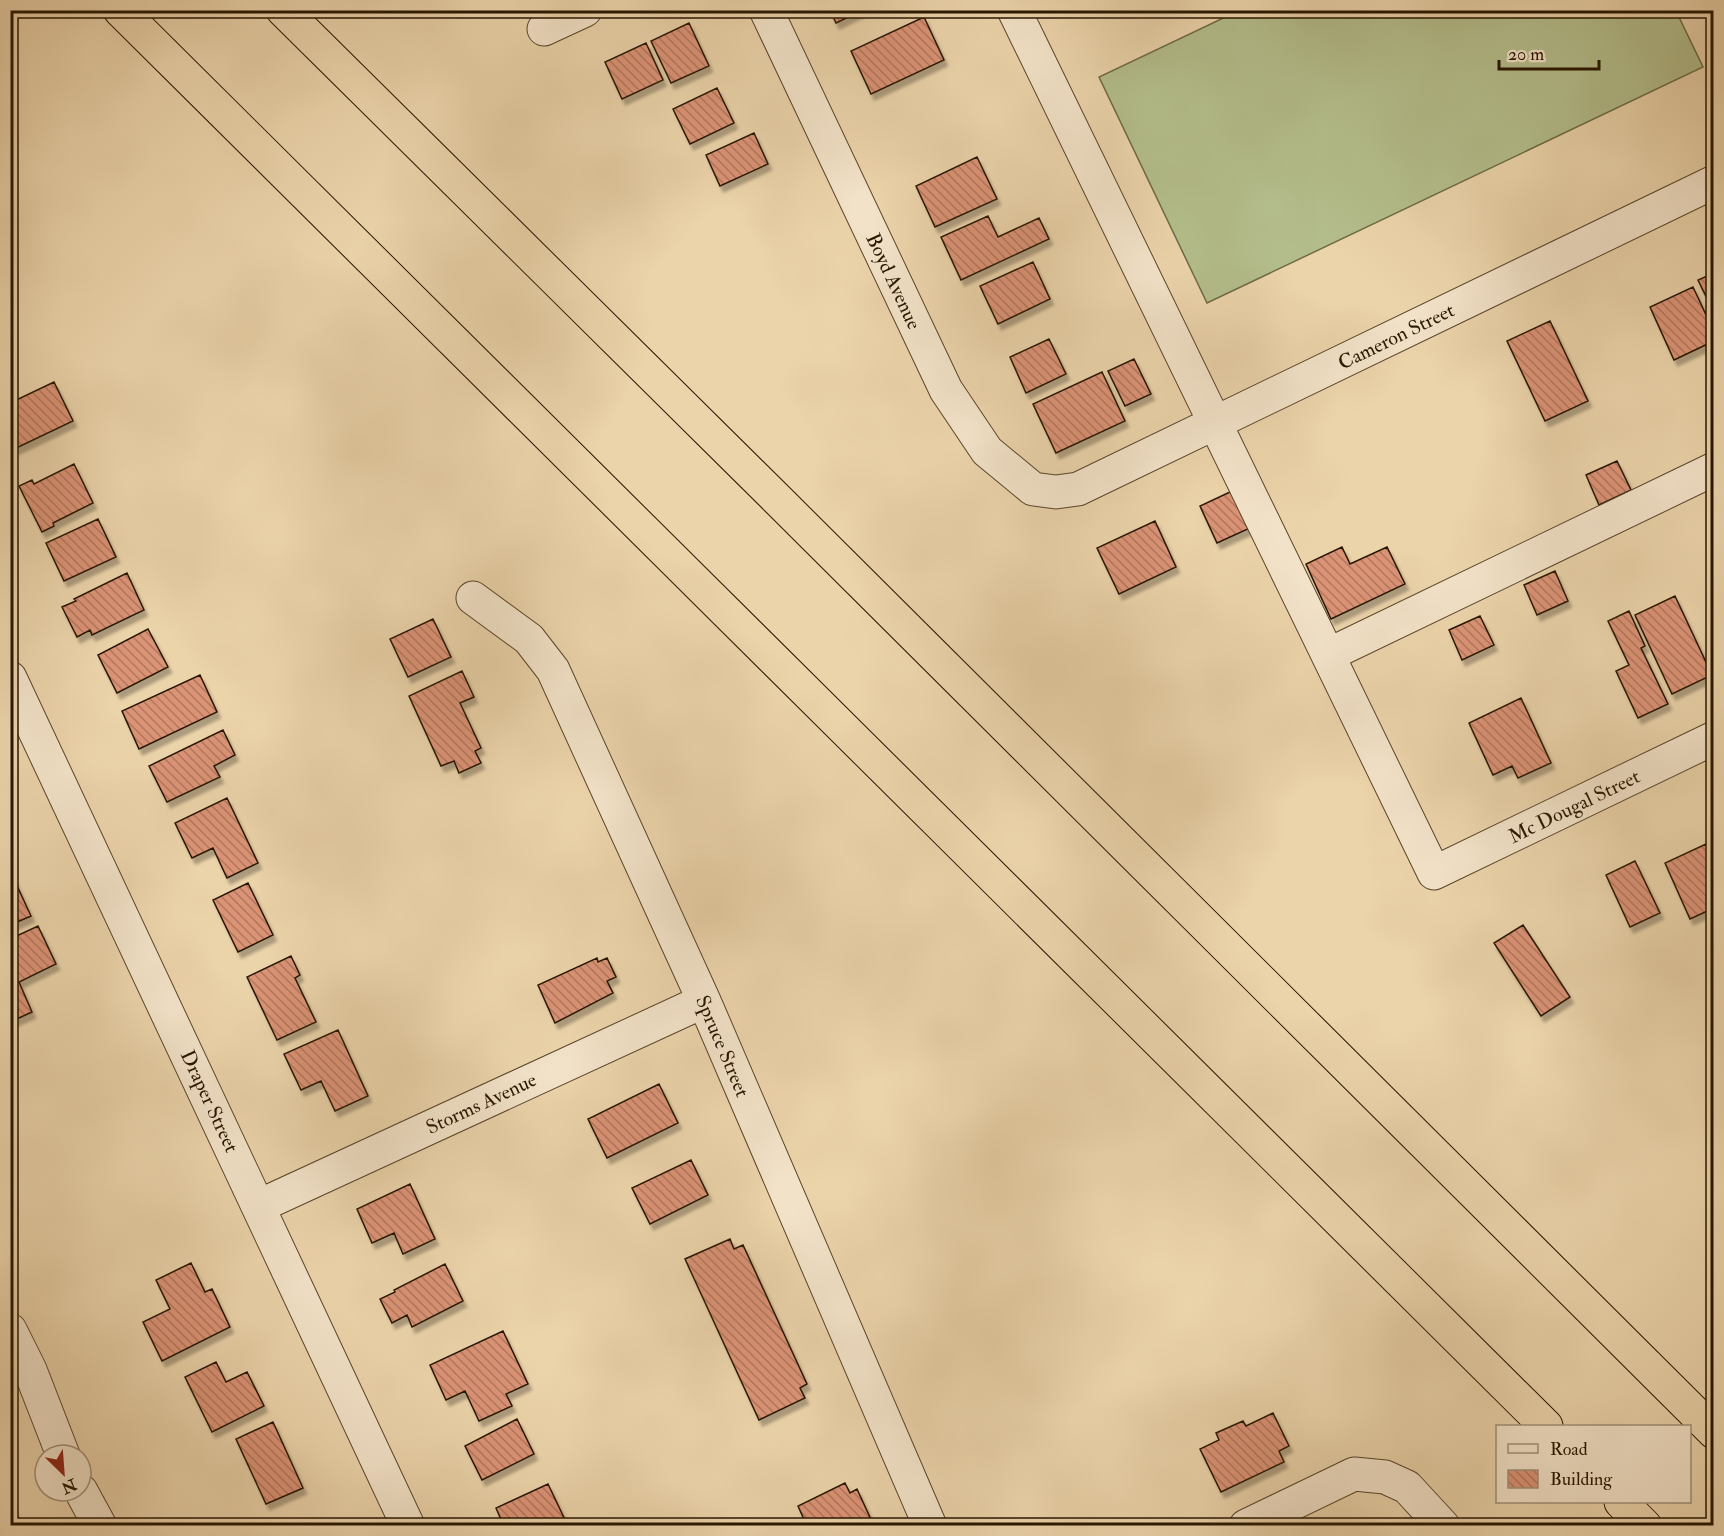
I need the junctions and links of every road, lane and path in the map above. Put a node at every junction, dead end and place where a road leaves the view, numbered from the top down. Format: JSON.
{"nodes":[{"id":1,"x":120,"y":10,"type":"edge"},
{"id":2,"x":283,"y":10,"type":"edge"},
{"id":3,"x":585,"y":10,"type":"edge"},
{"id":4,"x":766,"y":10,"type":"edge"},
{"id":5,"x":1014,"y":10,"type":"edge"},
{"id":6,"x":544,"y":29,"type":"dead end"},
{"id":7,"x":1713,"y":182,"type":"edge"},
{"id":8,"x":1216,"y":424,"type":"junction"},
{"id":9,"x":1713,"y":469,"type":"edge"},
{"id":10,"x":1078,"y":489,"type":"joint"},
{"id":11,"x":473,"y":598,"type":"dead end"},
{"id":12,"x":1328,"y":655,"type":"junction"},
{"id":13,"x":10,"y":678,"type":"edge"},
{"id":14,"x":1713,"y":738,"type":"edge"},
{"id":15,"x":704,"y":1001,"type":"junction"},
{"id":16,"x":259,"y":1206,"type":"junction"},
{"id":17,"x":10,"y":1330,"type":"edge"},
{"id":18,"x":1545,"y":1425,"type":"edge"},
{"id":19,"x":1713,"y":1431,"type":"edge"},
{"id":20,"x":58,"y":1443,"type":"edge"},
{"id":21,"x":88,"y":1503,"type":"edge"},
{"id":22,"x":1622,"y":1503,"type":"edge"},
{"id":23,"x":100,"y":1526,"type":"edge"},
{"id":24,"x":408,"y":1526,"type":"edge"},
{"id":25,"x":930,"y":1526,"type":"edge"},
{"id":26,"x":1246,"y":1526,"type":"edge"},
{"id":27,"x":1443,"y":1526,"type":"edge"},
{"id":28,"x":1645,"y":1526,"type":"edge"}],
"edges":[{"from":1,"to":18,"type":"highway"},
{"from":2,"to":19,"type":"highway"},
{"from":3,"to":6,"type":"street"},
{"from":4,"to":10,"type":"street","name":"Boyd Avenue"},
{"from":5,"to":8,"type":"street"},
{"from":7,"to":8,"type":"street","name":"Cameron Street"},
{"from":8,"to":10,"type":"street","name":"Cameron Street"},
{"from":8,"to":12,"type":"street"},
{"from":9,"to":12,"type":"street"},
{"from":11,"to":15,"type":"street","name":"Spruce Street"},
{"from":12,"to":14,"type":"street","name":"Mc Dougal Street"},
{"from":13,"to":16,"type":"street","name":"Draper Street"},
{"from":15,"to":16,"type":"street","name":"Storms Avenue"},
{"from":15,"to":25,"type":"street","name":"Spruce Street"},
{"from":16,"to":24,"type":"street","name":"Draper Street"},
{"from":17,"to":20,"type":"street"},
{"from":21,"to":23,"type":"street"},
{"from":22,"to":28,"type":"highway"},
{"from":26,"to":27,"type":"street"}]}
